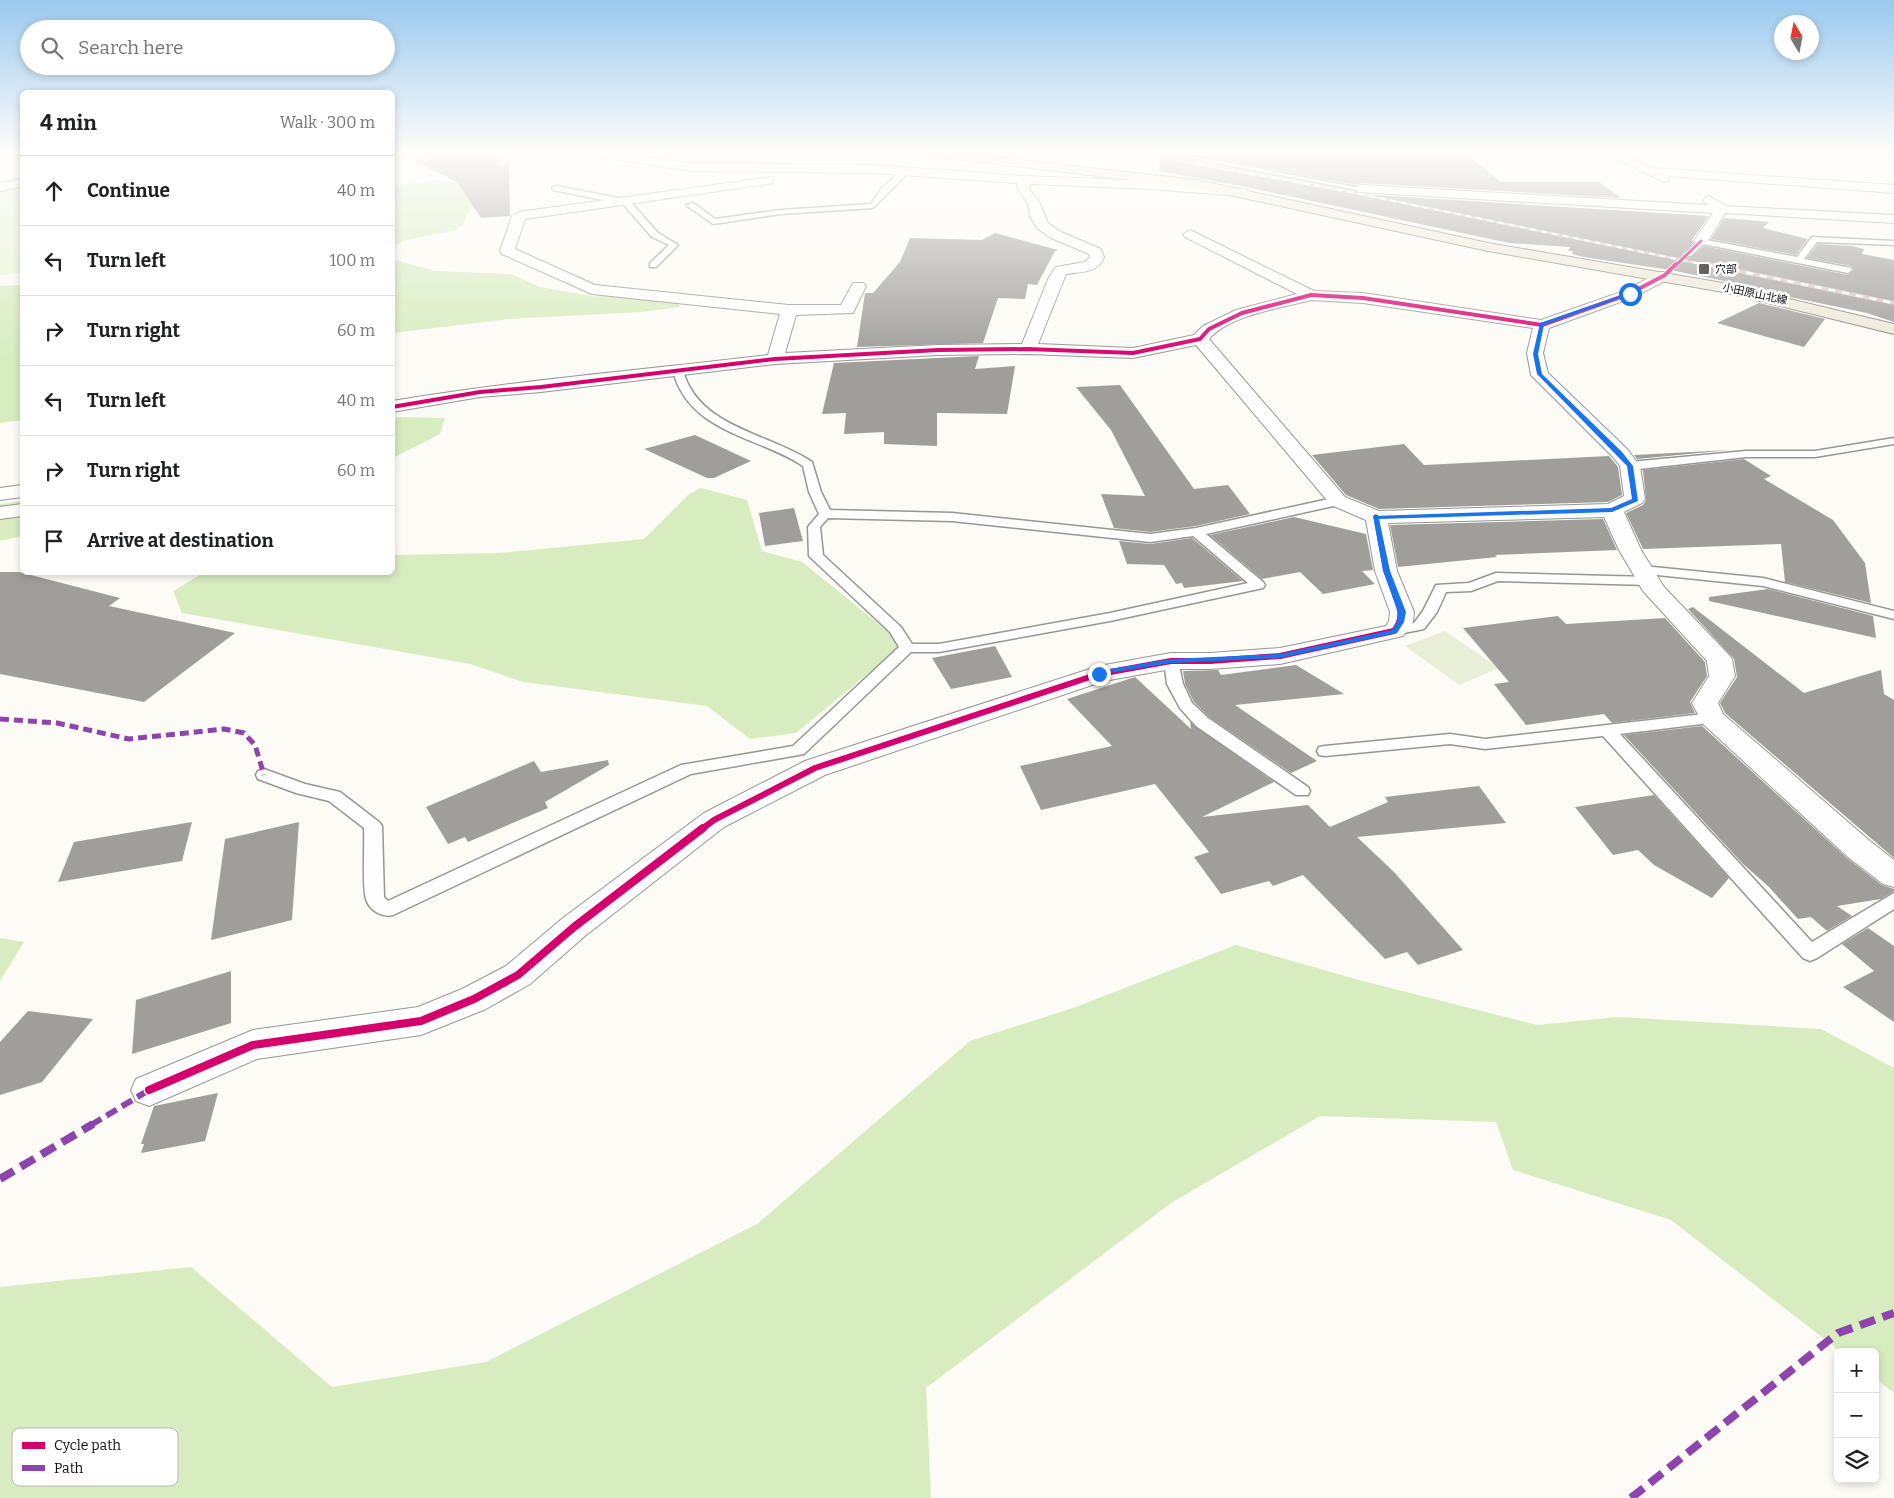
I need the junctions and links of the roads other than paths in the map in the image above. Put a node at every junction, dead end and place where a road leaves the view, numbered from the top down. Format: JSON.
{"nodes":[{"id":1,"x":518,"y":220,"type":"edge"},
{"id":2,"x":642,"y":220,"type":"edge"},
{"id":3,"x":710,"y":220,"type":"edge"},
{"id":4,"x":727,"y":220,"type":"edge"},
{"id":5,"x":1039,"y":220,"type":"edge"},
{"id":6,"x":1366,"y":220,"type":"edge"},
{"id":7,"x":1714,"y":220,"type":"edge"},
{"id":8,"x":1190,"y":234,"type":"dead end"},
{"id":9,"x":1702,"y":241,"type":"junction"},
{"id":10,"x":1894,"y":243,"type":"edge"},
{"id":11,"x":1688,"y":254,"type":"dead end"},
{"id":12,"x":1799,"y":260,"type":"junction"},
{"id":13,"x":653,"y":265,"type":"dead end"},
{"id":14,"x":1848,"y":270,"type":"dead end"},
{"id":15,"x":1665,"y":275,"type":"junction"},
{"id":16,"x":858,"y":286,"type":"dead end"},
{"id":17,"x":1311,"y":295,"type":"junction"},
{"id":18,"x":789,"y":310,"type":"junction"},
{"id":19,"x":1542,"y":324,"type":"junction"},
{"id":20,"x":1894,"y":329,"type":"edge"},
{"id":21,"x":1200,"y":339,"type":"junction"},
{"id":22,"x":1028,"y":349,"type":"junction"},
{"id":23,"x":775,"y":360,"type":"junction"},
{"id":24,"x":678,"y":371,"type":"junction"},
{"id":25,"x":395,"y":406,"type":"edge"},
{"id":26,"x":1894,"y":440,"type":"edge"},
{"id":27,"x":1630,"y":466,"type":"junction"},
{"id":28,"x":20,"y":491,"type":"edge"},
{"id":29,"x":0,"y":494,"type":"edge"},
{"id":30,"x":1338,"y":501,"type":"junction"},
{"id":31,"x":20,"y":510,"type":"edge"},
{"id":32,"x":1612,"y":510,"type":"junction"},
{"id":33,"x":0,"y":513,"type":"edge"},
{"id":34,"x":825,"y":514,"type":"junction"},
{"id":35,"x":1376,"y":517,"type":"junction"},
{"id":36,"x":1196,"y":532,"type":"junction"},
{"id":37,"x":1646,"y":575,"type":"junction"},
{"id":38,"x":1894,"y":615,"type":"edge"},
{"id":39,"x":1394,"y":631,"type":"junction"},
{"id":40,"x":906,"y":648,"type":"junction"},
{"id":41,"x":1171,"y":661,"type":"junction"},
{"id":42,"x":1712,"y":718,"type":"junction"},
{"id":43,"x":1608,"y":732,"type":"junction"},
{"id":44,"x":1325,"y":752,"type":"dead end"},
{"id":45,"x":807,"y":759,"type":"junction"},
{"id":46,"x":264,"y":775,"type":"dead end"},
{"id":47,"x":1302,"y":792,"type":"dead end"},
{"id":48,"x":1894,"y":876,"type":"edge"},
{"id":49,"x":1894,"y":900,"type":"edge"},
{"id":50,"x":149,"y":1090,"type":"dead end"}],
"edges":[{"from":1,"to":18,"type":"street"},
{"from":2,"to":13,"type":"lane"},
{"from":3,"to":4,"type":"lane"},
{"from":5,"to":22,"type":"street"},
{"from":6,"to":15,"type":"main road","name":"小田原山北線"},
{"from":7,"to":9,"type":"street"},
{"from":8,"to":17,"type":"street"},
{"from":9,"to":11,"type":"lane"},
{"from":9,"to":12,"type":"lane"},
{"from":10,"to":12,"type":"lane"},
{"from":12,"to":14,"type":"lane"},
{"from":15,"to":19,"type":"street"},
{"from":15,"to":20,"type":"main road","name":"小田原山北線"},
{"from":16,"to":18,"type":"street"},
{"from":17,"to":19,"type":"street"},
{"from":17,"to":21,"type":"street"},
{"from":18,"to":23,"type":"street"},
{"from":19,"to":27,"type":"street"},
{"from":21,"to":22,"type":"street"},
{"from":21,"to":30,"type":"street"},
{"from":22,"to":23,"type":"street"},
{"from":23,"to":24,"type":"street"},
{"from":24,"to":25,"type":"street"},
{"from":24,"to":34,"type":"lane"},
{"from":26,"to":27,"type":"lane"},
{"from":27,"to":32,"type":"street"},
{"from":28,"to":29,"type":"street"},
{"from":30,"to":35,"type":"street"},
{"from":30,"to":36,"type":"lane"},
{"from":31,"to":33,"type":"street"},
{"from":32,"to":35,"type":"street"},
{"from":32,"to":37,"type":"street"},
{"from":34,"to":36,"type":"lane"},
{"from":34,"to":40,"type":"lane"},
{"from":35,"to":39,"type":"street"},
{"from":36,"to":40,"type":"lane"},
{"from":37,"to":38,"type":"lane"},
{"from":37,"to":39,"type":"lane"},
{"from":37,"to":42,"type":"street"},
{"from":39,"to":41,"type":"street"},
{"from":40,"to":45,"type":"lane"},
{"from":41,"to":45,"type":"street"},
{"from":41,"to":47,"type":"lane"},
{"from":42,"to":43,"type":"lane"},
{"from":42,"to":48,"type":"street"},
{"from":43,"to":44,"type":"lane"},
{"from":43,"to":49,"type":"lane"},
{"from":45,"to":46,"type":"lane"},
{"from":45,"to":50,"type":"street"}]}
